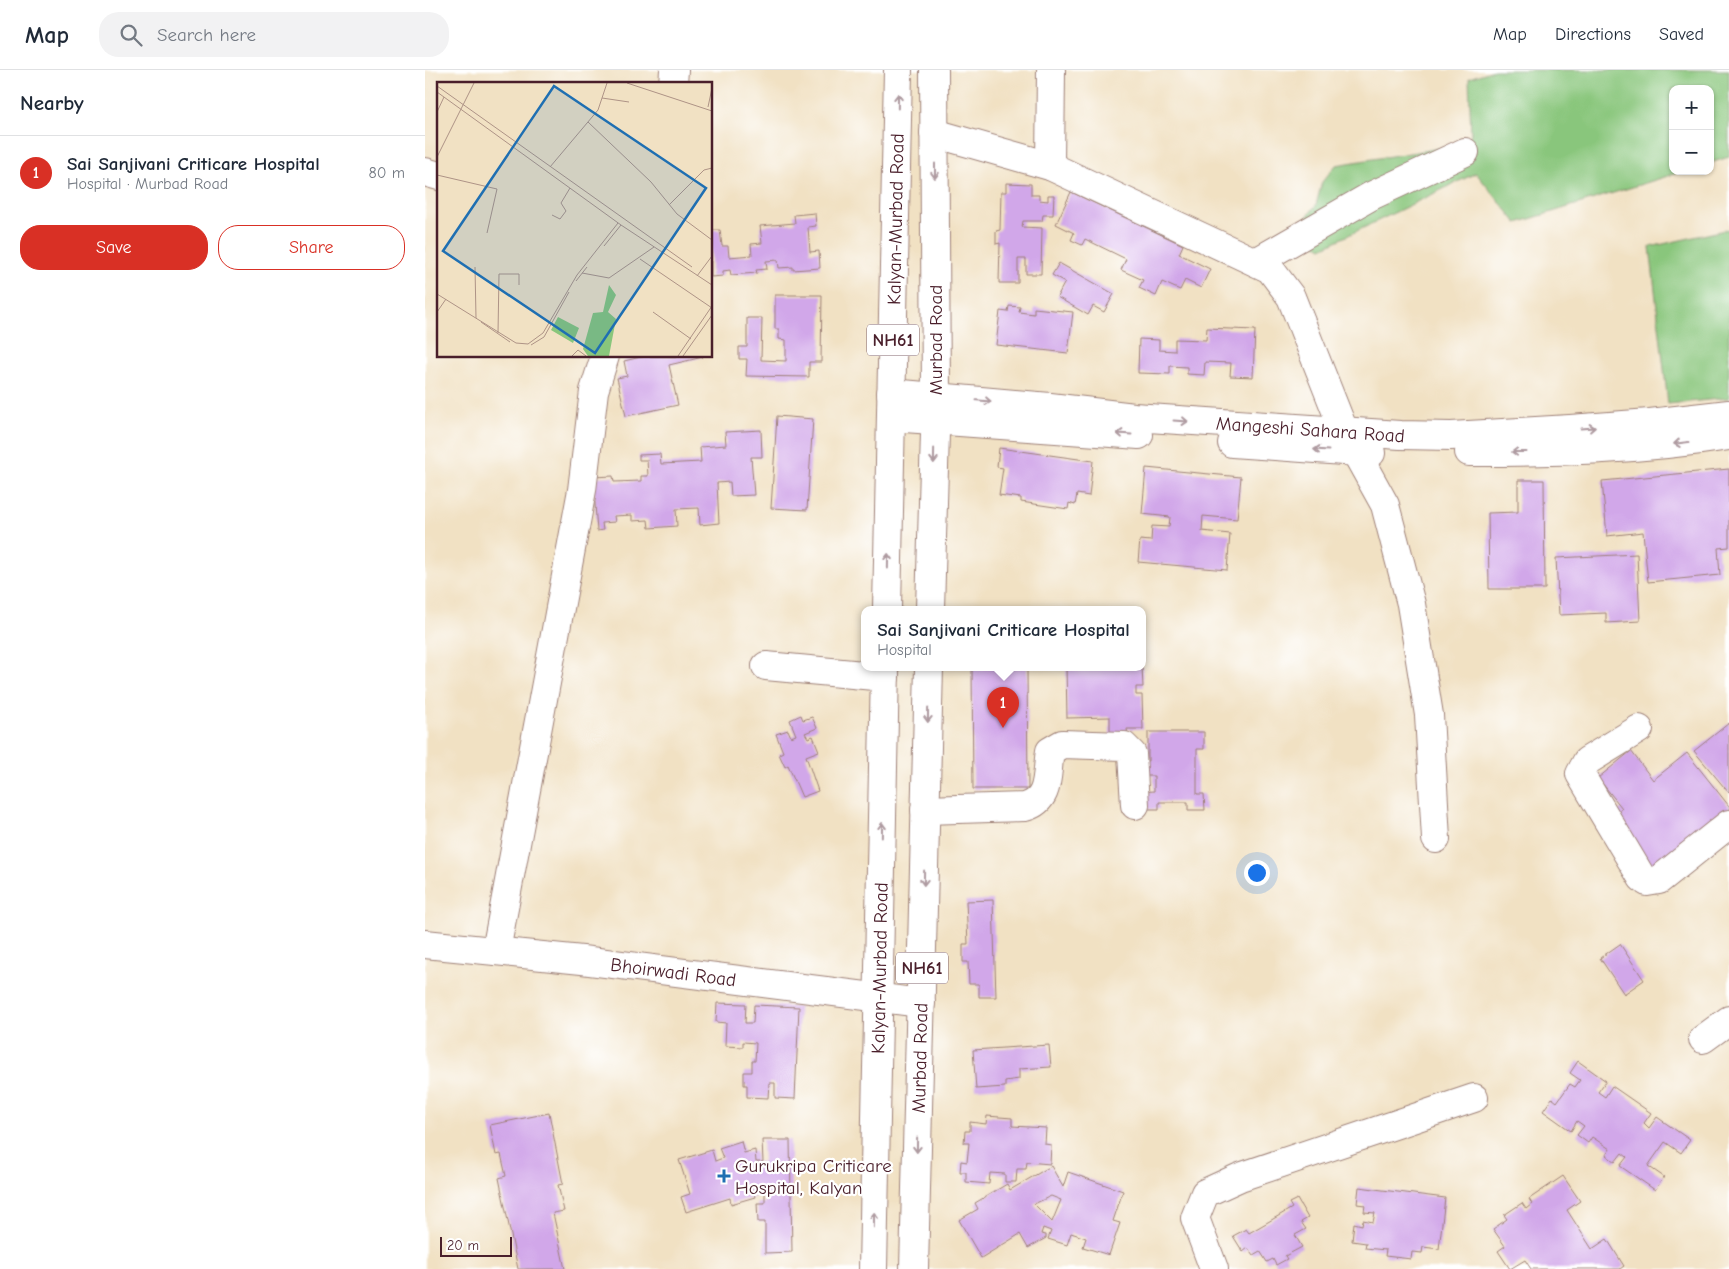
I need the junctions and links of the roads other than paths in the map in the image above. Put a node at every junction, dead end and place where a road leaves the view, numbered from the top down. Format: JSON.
{"nodes":[{"id":1,"x":898,"y":70,"type":"edge"},
{"id":2,"x":934,"y":70,"type":"edge"},
{"id":3,"x":1051,"y":70,"type":"edge"},
{"id":4,"x":934,"y":133,"type":"junction"},
{"id":5,"x":1465,"y":152,"type":"dead end"},
{"id":6,"x":1050,"y":166,"type":"junction"},
{"id":7,"x":1256,"y":262,"type":"junction"},
{"id":8,"x":604,"y":358,"type":"edge"},
{"id":9,"x":891,"y":405,"type":"junction"},
{"id":10,"x":936,"y":408,"type":"junction"},
{"id":11,"x":1729,"y":414,"type":"edge"},
{"id":12,"x":1729,"y":436,"type":"edge"},
{"id":13,"x":1350,"y":441,"type":"junction"},
{"id":14,"x":887,"y":606,"type":"edge"},
{"id":15,"x":931,"y":606,"type":"edge"},
{"id":16,"x":766,"y":666,"type":"dead end"},
{"id":17,"x":861,"y":671,"type":"edge"},
{"id":18,"x":865,"y":671,"type":"edge"},
{"id":19,"x":929,"y":671,"type":"edge"},
{"id":20,"x":885,"y":672,"type":"edge"},
{"id":21,"x":1639,"y":729,"type":"dead end"},
{"id":22,"x":1135,"y":805,"type":"dead end"},
{"id":23,"x":925,"y":810,"type":"junction"},
{"id":24,"x":1729,"y":824,"type":"edge"},
{"id":25,"x":1436,"y":839,"type":"dead end"},
{"id":26,"x":425,"y":944,"type":"edge"},
{"id":27,"x":496,"y":951,"type":"junction"},
{"id":28,"x":878,"y":997,"type":"junction"},
{"id":29,"x":921,"y":1003,"type":"junction"},
{"id":30,"x":1729,"y":1020,"type":"edge"},
{"id":31,"x":1703,"y":1039,"type":"dead end"},
{"id":32,"x":1474,"y":1098,"type":"dead end"},
{"id":33,"x":873,"y":1269,"type":"edge"},
{"id":34,"x":914,"y":1269,"type":"edge"},
{"id":35,"x":1214,"y":1269,"type":"edge"}],
"edges":[{"from":9,"to":1,"type":"main road","name":"Kalyan-Murbad Road","number":"NH61","one_way":true},
{"from":2,"to":4,"type":"main road","name":"Murbad Road","number":"NH61"},
{"from":3,"to":6,"type":"main road"},
{"from":4,"to":6,"type":"main road"},
{"from":4,"to":10,"type":"main road","name":"Murbad Road","number":"NH61","one_way":true},
{"from":5,"to":7,"type":"main road"},
{"from":6,"to":7,"type":"main road"},
{"from":7,"to":13,"type":"main road"},
{"from":8,"to":27,"type":"main road"},
{"from":9,"to":10,"type":"main road","name":"Mangeshi Sahara Road"},
{"from":14,"to":9,"type":"main road","name":"Kalyan-Murbad Road","number":"NH61","one_way":true},
{"from":10,"to":13,"type":"main road","name":"Mangeshi Sahara Road"},
{"from":10,"to":15,"type":"main road","name":"Murbad Road","number":"NH61","one_way":true},
{"from":13,"to":11,"type":"main road","name":"Mangeshi Sahara Road","one_way":true},
{"from":12,"to":13,"type":"main road","name":"Mangeshi Sahara Road","one_way":true},
{"from":13,"to":25,"type":"main road"},
{"from":16,"to":17,"type":"main road"},
{"from":18,"to":20,"type":"main road"},
{"from":19,"to":23,"type":"main road","name":"Murbad Road","number":"NH61","one_way":true},
{"from":28,"to":20,"type":"main road","name":"Kalyan-Murbad Road","number":"NH61","one_way":true},
{"from":21,"to":24,"type":"main road"},
{"from":22,"to":23,"type":"main road"},
{"from":23,"to":29,"type":"main road","name":"Murbad Road","number":"NH61","one_way":true},
{"from":26,"to":27,"type":"main road","name":"Bhoirwadi Road"},
{"from":27,"to":28,"type":"main road","name":"Bhoirwadi Road"},
{"from":28,"to":29,"type":"main road","name":"Bhoirwadi Road"},
{"from":33,"to":28,"type":"main road","name":"Kalyan-Murbad Road","number":"NH61","one_way":true},
{"from":29,"to":34,"type":"main road","name":"Murbad Road","number":"NH61","one_way":true},
{"from":30,"to":31,"type":"main road"},
{"from":32,"to":35,"type":"main road"}]}
